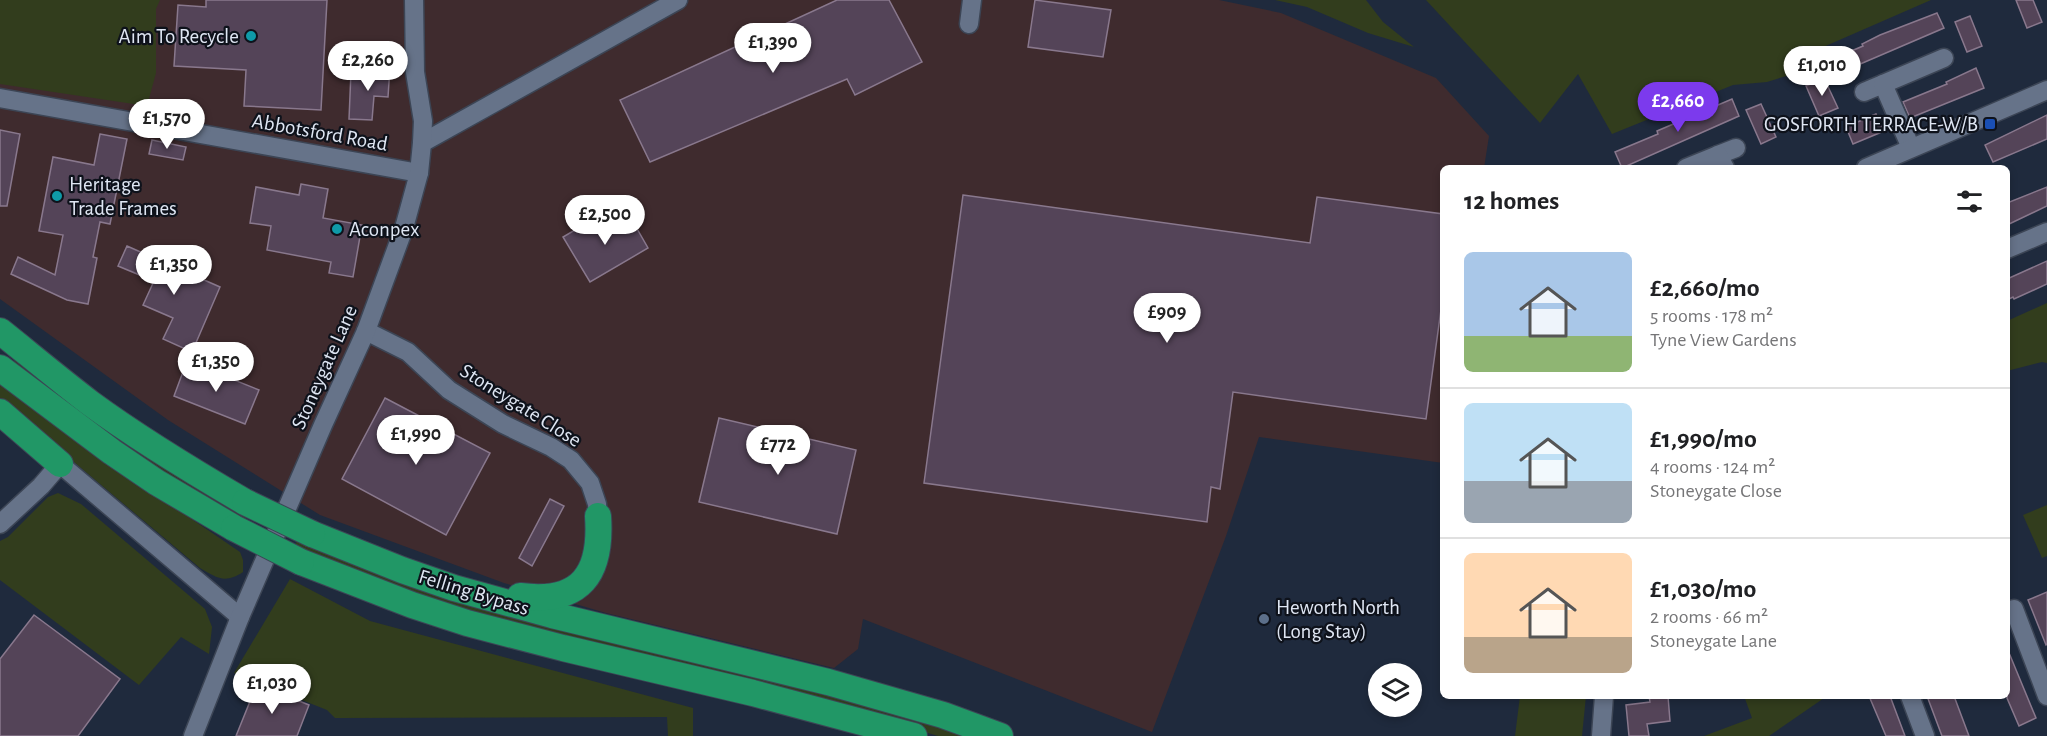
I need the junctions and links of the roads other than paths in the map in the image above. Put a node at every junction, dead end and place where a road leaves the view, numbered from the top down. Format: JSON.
{"nodes":[{"id":1,"x":414,"y":0,"type":"edge"},
{"id":2,"x":678,"y":0,"type":"edge"},
{"id":3,"x":972,"y":0,"type":"edge"},
{"id":4,"x":969,"y":24,"type":"dead end"},
{"id":5,"x":1944,"y":58,"type":"dead end"},
{"id":6,"x":1883,"y":84,"type":"junction"},
{"id":7,"x":2047,"y":90,"type":"edge"},
{"id":8,"x":1864,"y":92,"type":"dead end"},
{"id":9,"x":0,"y":98,"type":"edge"},
{"id":10,"x":422,"y":143,"type":"junction"},
{"id":11,"x":1736,"y":148,"type":"dead end"},
{"id":12,"x":1911,"y":148,"type":"junction"},
{"id":13,"x":1721,"y":161,"type":"edge"},
{"id":14,"x":1701,"y":165,"type":"edge"},
{"id":15,"x":1873,"y":165,"type":"edge"},
{"id":16,"x":419,"y":173,"type":"junction"},
{"id":17,"x":2047,"y":232,"type":"edge"},
{"id":18,"x":2010,"y":248,"type":"edge"},
{"id":19,"x":0,"y":331,"type":"edge"},
{"id":20,"x":366,"y":331,"type":"junction"},
{"id":21,"x":0,"y":368,"type":"edge"},
{"id":22,"x":0,"y":412,"type":"edge"},
{"id":23,"x":60,"y":464,"type":"junction"},
{"id":24,"x":598,"y":516,"type":"joint"},
{"id":25,"x":0,"y":524,"type":"edge"},
{"id":26,"x":454,"y":588,"type":"junction"},
{"id":27,"x":2014,"y":609,"type":"dead end"},
{"id":28,"x":240,"y":617,"type":"junction"},
{"id":29,"x":2047,"y":696,"type":"edge"},
{"id":30,"x":1604,"y":699,"type":"edge"},
{"id":31,"x":1911,"y":699,"type":"edge"},
{"id":32,"x":192,"y":736,"type":"edge"},
{"id":33,"x":914,"y":736,"type":"edge"},
{"id":34,"x":1000,"y":736,"type":"edge"},
{"id":35,"x":1601,"y":736,"type":"edge"},
{"id":36,"x":1924,"y":736,"type":"edge"}],
"edges":[{"from":1,"to":10,"type":"street","name":"Stoneygate Lane"},
{"from":2,"to":10,"type":"street"},
{"from":3,"to":4,"type":"street"},
{"from":5,"to":6,"type":"street"},
{"from":6,"to":8,"type":"street"},
{"from":6,"to":12,"type":"street"},
{"from":7,"to":12,"type":"street"},
{"from":9,"to":16,"type":"street","name":"Abbotsford Road"},
{"from":10,"to":16,"type":"street","name":"Stoneygate Lane"},
{"from":11,"to":13,"type":"street"},
{"from":12,"to":15,"type":"street"},
{"from":13,"to":14,"type":"street"},
{"from":16,"to":20,"type":"street","name":"Stoneygate Lane"},
{"from":17,"to":18,"type":"street"},
{"from":19,"to":26,"type":"highway","name":"Felling Bypass","bridge":true},
{"from":20,"to":24,"type":"street","name":"Stoneygate Close"},
{"from":20,"to":28,"type":"street","name":"Stoneygate Lane"},
{"from":21,"to":33,"type":"highway","name":"Felling Bypass","bridge":true},
{"from":22,"to":23,"type":"highway"},
{"from":23,"to":25,"type":"street"},
{"from":23,"to":28,"type":"street"},
{"from":24,"to":26,"type":"highway"},
{"from":26,"to":34,"type":"highway","name":"Felling Bypass"},
{"from":27,"to":29,"type":"street"},
{"from":28,"to":32,"type":"street","name":"Stoneygate Lane"},
{"from":30,"to":35,"type":"street"},
{"from":31,"to":36,"type":"street"}]}
